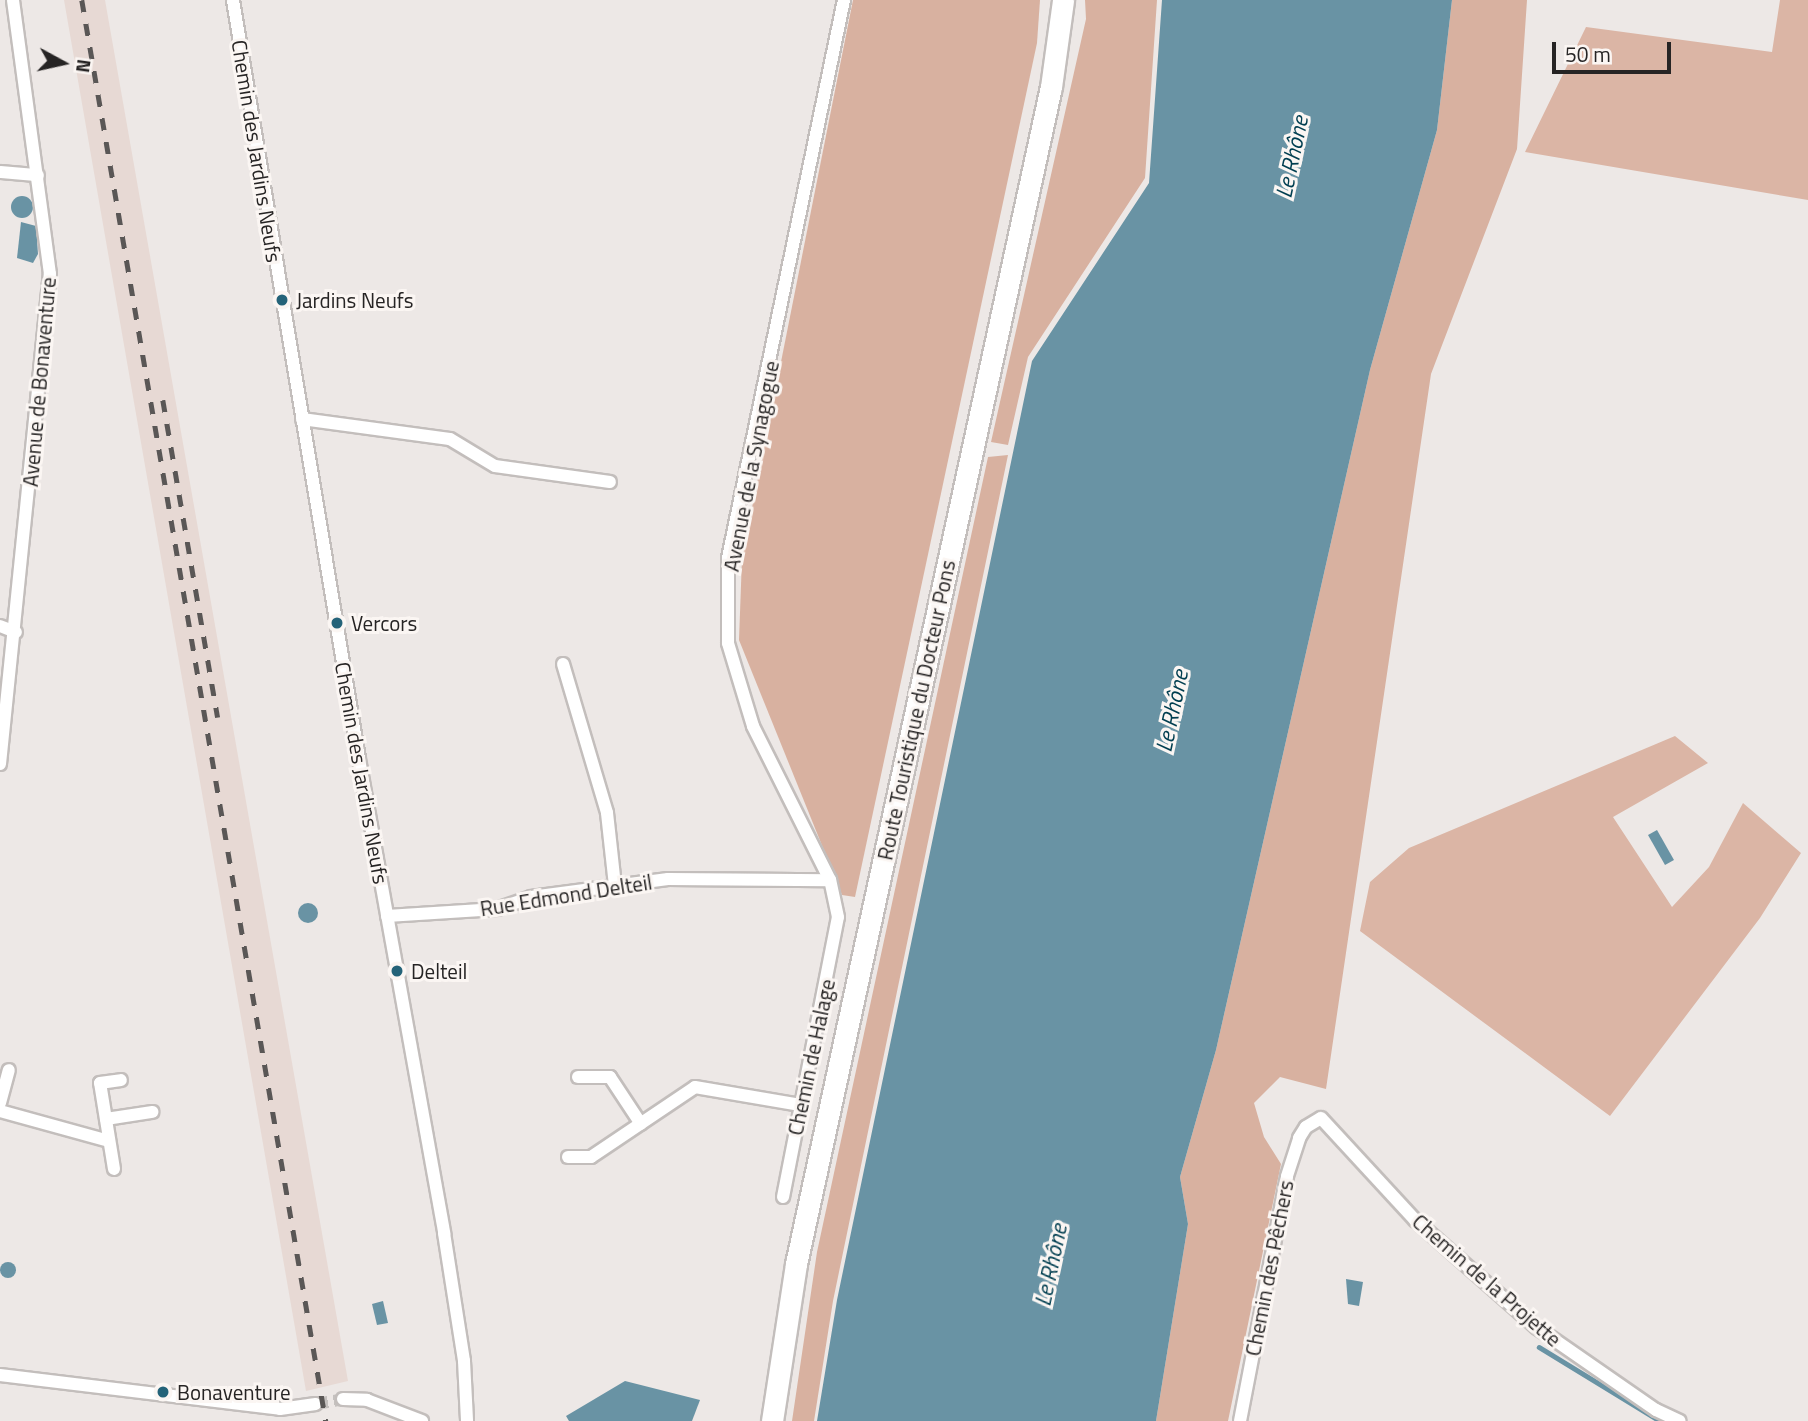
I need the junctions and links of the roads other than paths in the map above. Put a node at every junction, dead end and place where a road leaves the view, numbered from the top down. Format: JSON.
{"nodes":[{"id":1,"x":13,"y":0,"type":"edge"},
{"id":2,"x":233,"y":0,"type":"edge"},
{"id":3,"x":844,"y":0,"type":"edge"},
{"id":4,"x":1063,"y":0,"type":"edge"},
{"id":5,"x":0,"y":172,"type":"edge"},
{"id":6,"x":38,"y":175,"type":"junction"},
{"id":7,"x":302,"y":418,"type":"junction"},
{"id":8,"x":610,"y":482,"type":"dead end"},
{"id":9,"x":0,"y":626,"type":"edge"},
{"id":10,"x":16,"y":632,"type":"junction"},
{"id":11,"x":563,"y":664,"type":"dead end"},
{"id":12,"x":0,"y":764,"type":"edge"},
{"id":13,"x":830,"y":880,"type":"junction"},
{"id":14,"x":615,"y":886,"type":"junction"},
{"id":15,"x":387,"y":916,"type":"junction"},
{"id":16,"x":838,"y":918,"type":"joint"},
{"id":17,"x":9,"y":1070,"type":"dead end"},
{"id":18,"x":578,"y":1077,"type":"dead end"},
{"id":19,"x":121,"y":1080,"type":"dead end"},
{"id":20,"x":0,"y":1103,"type":"edge"},
{"id":21,"x":800,"y":1105,"type":"junction"},
{"id":22,"x":0,"y":1111,"type":"edge"},
{"id":23,"x":152,"y":1112,"type":"dead end"},
{"id":24,"x":106,"y":1119,"type":"junction"},
{"id":25,"x":1313,"y":1121,"type":"joint"},
{"id":26,"x":641,"y":1124,"type":"junction"},
{"id":27,"x":109,"y":1141,"type":"junction"},
{"id":28,"x":568,"y":1157,"type":"dead end"},
{"id":29,"x":114,"y":1168,"type":"dead end"},
{"id":30,"x":783,"y":1197,"type":"dead end"},
{"id":31,"x":0,"y":1376,"type":"edge"},
{"id":32,"x":343,"y":1399,"type":"tunnel mouth"},
{"id":33,"x":316,"y":1404,"type":"tunnel mouth"},
{"id":34,"x":422,"y":1421,"type":"edge"},
{"id":35,"x":467,"y":1421,"type":"edge"},
{"id":36,"x":772,"y":1421,"type":"edge"},
{"id":37,"x":1240,"y":1421,"type":"edge"},
{"id":38,"x":1680,"y":1421,"type":"edge"}],
"edges":[{"from":1,"to":6,"type":"street","name":"Avenue de Bonaventure"},
{"from":2,"to":7,"type":"street","name":"Chemin des Jardins Neufs"},
{"from":3,"to":13,"type":"street","name":"Avenue de la Synagogue"},
{"from":4,"to":36,"type":"highway","name":"Route Touristique du Docteur Pons"},
{"from":5,"to":6,"type":"street"},
{"from":6,"to":10,"type":"street","name":"Avenue de Bonaventure"},
{"from":7,"to":8,"type":"street"},
{"from":7,"to":15,"type":"street","name":"Chemin des Jardins Neufs"},
{"from":9,"to":10,"type":"street"},
{"from":10,"to":12,"type":"street","name":"Avenue de Bonaventure"},
{"from":11,"to":14,"type":"street"},
{"from":13,"to":14,"type":"street","name":"Rue Edmond Delteil"},
{"from":13,"to":16,"type":"street","name":"Avenue de la Synagogue"},
{"from":14,"to":15,"type":"street","name":"Rue Edmond Delteil"},
{"from":15,"to":35,"type":"street","name":"Chemin des Jardins Neufs"},
{"from":16,"to":21,"type":"street","name":"Chemin de Halage"},
{"from":17,"to":20,"type":"street"},
{"from":18,"to":26,"type":"street"},
{"from":19,"to":24,"type":"street"},
{"from":21,"to":26,"type":"street"},
{"from":21,"to":30,"type":"street","name":"Chemin de Halage"},
{"from":22,"to":27,"type":"street"},
{"from":23,"to":24,"type":"street"},
{"from":24,"to":27,"type":"street"},
{"from":25,"to":37,"type":"street","name":"Chemin des Pêchers"},
{"from":25,"to":38,"type":"street","name":"Chemin de la Projette"},
{"from":26,"to":28,"type":"street"},
{"from":27,"to":29,"type":"street"},
{"from":31,"to":33,"type":"street"},
{"from":32,"to":34,"type":"street"}]}
